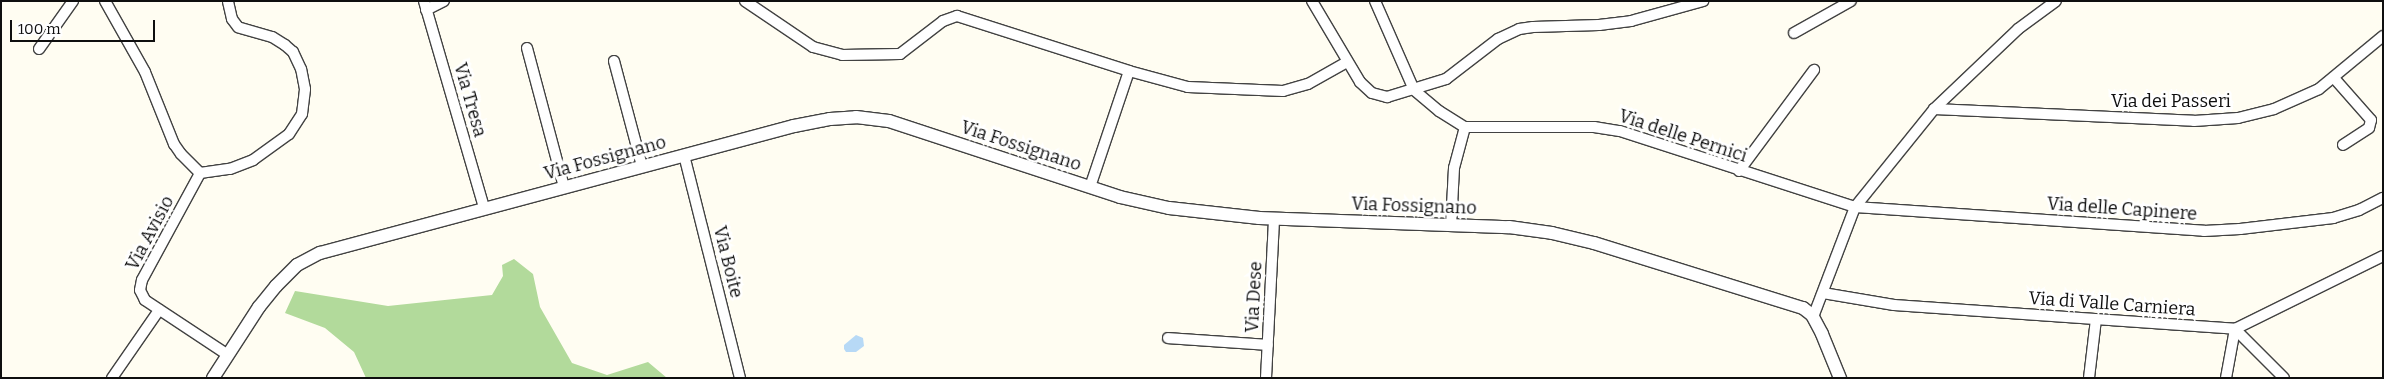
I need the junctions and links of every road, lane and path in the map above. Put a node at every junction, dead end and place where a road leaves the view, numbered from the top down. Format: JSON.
{"nodes":[{"id":1,"x":73,"y":1,"type":"edge"},
{"id":2,"x":105,"y":1,"type":"edge"},
{"id":3,"x":228,"y":1,"type":"edge"},
{"id":4,"x":444,"y":1,"type":"edge"},
{"id":5,"x":745,"y":1,"type":"edge"},
{"id":6,"x":1312,"y":1,"type":"edge"},
{"id":7,"x":1375,"y":1,"type":"edge"},
{"id":8,"x":1703,"y":1,"type":"edge"},
{"id":9,"x":1851,"y":1,"type":"edge"},
{"id":10,"x":2056,"y":1,"type":"edge"},
{"id":11,"x":425,"y":6,"type":"edge"},
{"id":12,"x":1794,"y":33,"type":"dead end"},
{"id":13,"x":2383,"y":36,"type":"edge"},
{"id":14,"x":527,"y":48,"type":"dead end"},
{"id":15,"x":39,"y":49,"type":"dead end"},
{"id":16,"x":614,"y":61,"type":"dead end"},
{"id":17,"x":1348,"y":62,"type":"junction"},
{"id":18,"x":1814,"y":70,"type":"dead end"},
{"id":19,"x":1129,"y":72,"type":"junction"},
{"id":20,"x":2334,"y":78,"type":"junction"},
{"id":21,"x":1414,"y":90,"type":"junction"},
{"id":22,"x":1934,"y":109,"type":"junction"},
{"id":23,"x":1465,"y":127,"type":"junction"},
{"id":24,"x":2343,"y":146,"type":"dead end"},
{"id":25,"x":684,"y":155,"type":"junction"},
{"id":26,"x":642,"y":166,"type":"junction"},
{"id":27,"x":1739,"y":171,"type":"junction"},
{"id":28,"x":200,"y":173,"type":"junction"},
{"id":29,"x":564,"y":187,"type":"junction"},
{"id":30,"x":1090,"y":188,"type":"junction"},
{"id":31,"x":2383,"y":198,"type":"edge"},
{"id":32,"x":1855,"y":207,"type":"junction"},
{"id":33,"x":484,"y":208,"type":"junction"},
{"id":34,"x":1274,"y":218,"type":"junction"},
{"id":35,"x":1451,"y":225,"type":"junction"},
{"id":36,"x":2383,"y":256,"type":"edge"},
{"id":37,"x":1822,"y":293,"type":"junction"},
{"id":38,"x":160,"y":310,"type":"junction"},
{"id":39,"x":1813,"y":317,"type":"junction"},
{"id":40,"x":2096,"y":320,"type":"junction"},
{"id":41,"x":2235,"y":329,"type":"junction"},
{"id":42,"x":1168,"y":338,"type":"dead end"},
{"id":43,"x":1268,"y":345,"type":"junction"},
{"id":44,"x":228,"y":355,"type":"junction"},
{"id":45,"x":112,"y":378,"type":"edge"},
{"id":46,"x":213,"y":378,"type":"edge"},
{"id":47,"x":740,"y":378,"type":"edge"},
{"id":48,"x":1266,"y":378,"type":"edge"},
{"id":49,"x":1840,"y":378,"type":"edge"},
{"id":50,"x":2089,"y":378,"type":"edge"},
{"id":51,"x":2226,"y":378,"type":"edge"},
{"id":52,"x":2284,"y":378,"type":"edge"}],
"edges":[{"from":1,"to":15,"type":"street"},
{"from":2,"to":28,"type":"street"},
{"from":3,"to":28,"type":"street"},
{"from":4,"to":11,"type":"street"},
{"from":5,"to":19,"type":"street"},
{"from":6,"to":17,"type":"street"},
{"from":7,"to":21,"type":"street"},
{"from":8,"to":21,"type":"street"},
{"from":9,"to":12,"type":"street"},
{"from":10,"to":22,"type":"street"},
{"from":11,"to":33,"type":"street","name":"Via Tresa"},
{"from":13,"to":20,"type":"street","name":"Via dei Passeri"},
{"from":14,"to":29,"type":"street"},
{"from":16,"to":26,"type":"street"},
{"from":17,"to":19,"type":"street"},
{"from":17,"to":21,"type":"street"},
{"from":18,"to":27,"type":"street"},
{"from":19,"to":30,"type":"street"},
{"from":20,"to":22,"type":"street","name":"Via dei Passeri"},
{"from":20,"to":24,"type":"street"},
{"from":21,"to":23,"type":"street"},
{"from":22,"to":32,"type":"street"},
{"from":23,"to":27,"type":"street","name":"Via delle Pernici"},
{"from":23,"to":35,"type":"street"},
{"from":25,"to":26,"type":"street","name":"Via Fossignano"},
{"from":25,"to":30,"type":"street","name":"Via Fossignano"},
{"from":25,"to":47,"type":"street","name":"Via Boite"},
{"from":26,"to":29,"type":"street","name":"Via Fossignano"},
{"from":27,"to":32,"type":"street","name":"Via delle Pernici"},
{"from":28,"to":38,"type":"street","name":"Via Avisio"},
{"from":29,"to":33,"type":"street","name":"Via Fossignano"},
{"from":30,"to":34,"type":"street","name":"Via Fossignano"},
{"from":31,"to":32,"type":"street","name":"Via delle Capinere"},
{"from":32,"to":37,"type":"street"},
{"from":33,"to":44,"type":"street","name":"Via Fossignano"},
{"from":34,"to":35,"type":"street","name":"Via Fossignano"},
{"from":34,"to":43,"type":"street","name":"Via Dese"},
{"from":35,"to":39,"type":"street","name":"Via Fossignano"},
{"from":36,"to":41,"type":"street","name":"Via di Valle Carniera"},
{"from":37,"to":39,"type":"street"},
{"from":37,"to":40,"type":"street","name":"Via di Valle Carniera"},
{"from":38,"to":44,"type":"street","name":"Via Avisio"},
{"from":38,"to":45,"type":"street"},
{"from":39,"to":49,"type":"street","name":"Via Fossignano"},
{"from":40,"to":41,"type":"street","name":"Via di Valle Carniera"},
{"from":40,"to":50,"type":"street"},
{"from":41,"to":51,"type":"street"},
{"from":41,"to":52,"type":"street"},
{"from":42,"to":43,"type":"street"},
{"from":43,"to":48,"type":"street","name":"Via Dese"},
{"from":44,"to":46,"type":"street","name":"Via Fossignano"}]}
